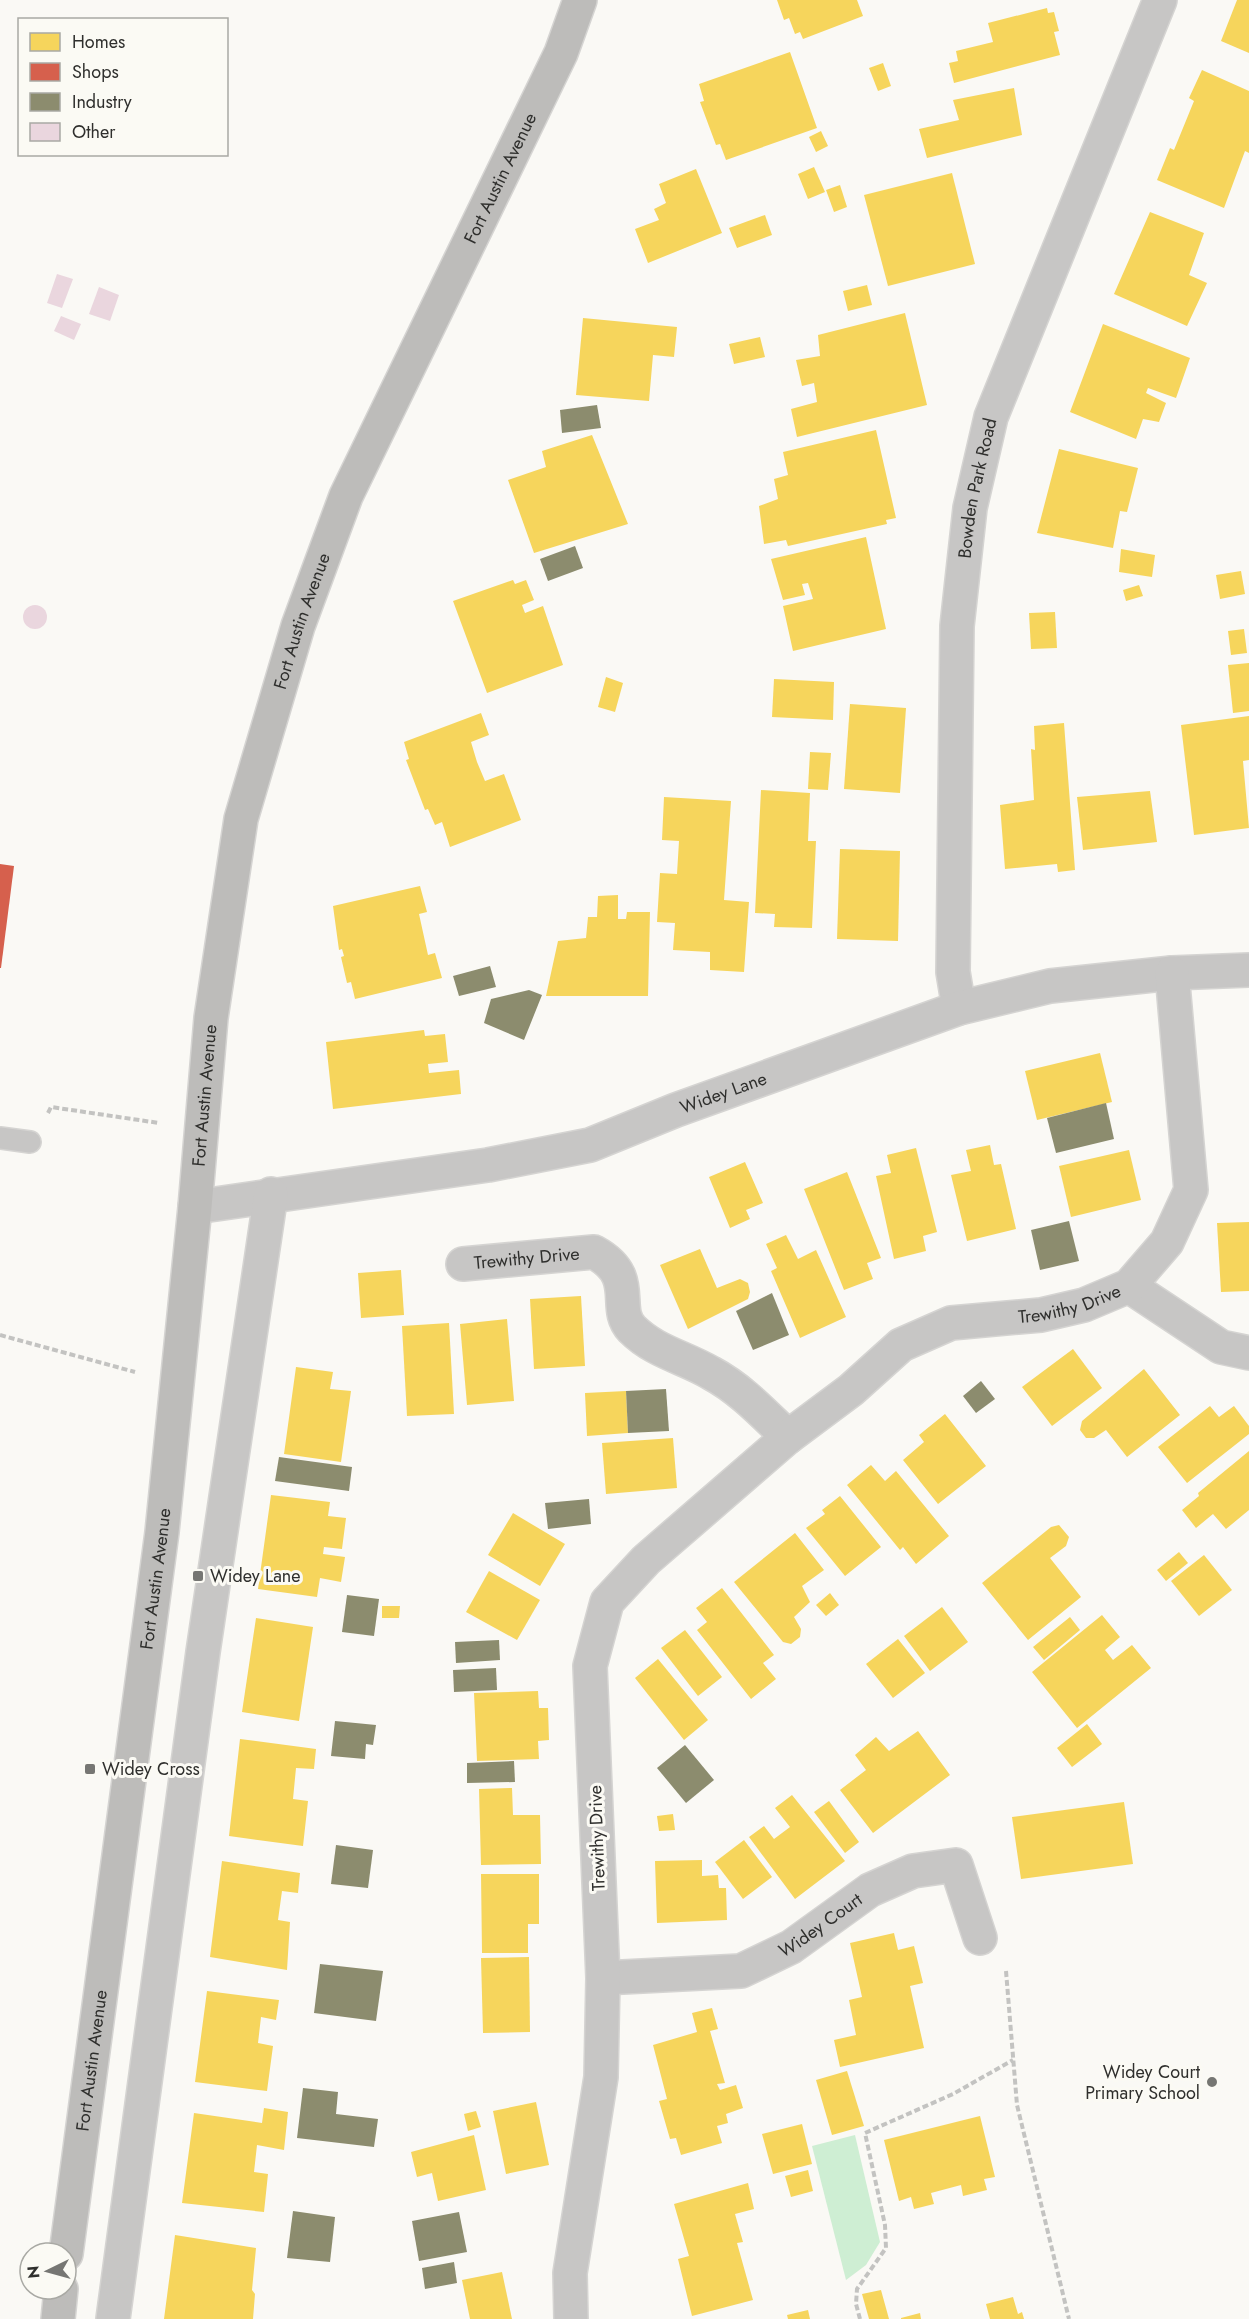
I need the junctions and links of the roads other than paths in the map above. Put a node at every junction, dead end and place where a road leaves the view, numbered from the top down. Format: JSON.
{"nodes":[{"id":1,"x":580,"y":0,"type":"edge"},
{"id":2,"x":1160,"y":0,"type":"edge"},
{"id":3,"x":1249,"y":970,"type":"edge"},
{"id":4,"x":1172,"y":974,"type":"junction"},
{"id":5,"x":959,"y":1008,"type":"junction"},
{"id":6,"x":0,"y":1138,"type":"edge"},
{"id":7,"x":30,"y":1142,"type":"road end"},
{"id":8,"x":271,"y":1194,"type":"junction"},
{"id":9,"x":195,"y":1207,"type":"junction"},
{"id":10,"x":463,"y":1264,"type":"dead end"},
{"id":11,"x":1129,"y":1286,"type":"junction"},
{"id":12,"x":1249,"y":1353,"type":"edge"},
{"id":13,"x":788,"y":1437,"type":"junction"},
{"id":14,"x":980,"y":1938,"type":"dead end"},
{"id":15,"x":603,"y":1978,"type":"junction"},
{"id":16,"x":68,"y":2241,"type":"edge"},
{"id":17,"x":59,"y":2301,"type":"edge"},
{"id":18,"x":57,"y":2319,"type":"edge"},
{"id":19,"x":114,"y":2319,"type":"edge"},
{"id":20,"x":571,"y":2319,"type":"edge"}],
"edges":[{"from":1,"to":9,"type":"main road","name":"Fort Austin Avenue"},
{"from":2,"to":5,"type":"street","name":"Bowden Park Road"},
{"from":3,"to":4,"type":"street","name":"Widey Lane"},
{"from":4,"to":5,"type":"street","name":"Widey Lane"},
{"from":4,"to":11,"type":"street","name":"Trewithy Drive"},
{"from":5,"to":8,"type":"street","name":"Widey Lane"},
{"from":6,"to":7,"type":"lane"},
{"from":8,"to":9,"type":"street","name":"Widey Lane"},
{"from":8,"to":19,"type":"street"},
{"from":9,"to":16,"type":"main road","name":"Fort Austin Avenue"},
{"from":10,"to":13,"type":"street","name":"Trewithy Drive"},
{"from":11,"to":12,"type":"street"},
{"from":11,"to":13,"type":"street","name":"Trewithy Drive"},
{"from":13,"to":15,"type":"street","name":"Trewithy Drive"},
{"from":14,"to":15,"type":"street","name":"Widey Court"},
{"from":15,"to":20,"type":"street","name":"Trewithy Drive"},
{"from":17,"to":18,"type":"main road"}]}
